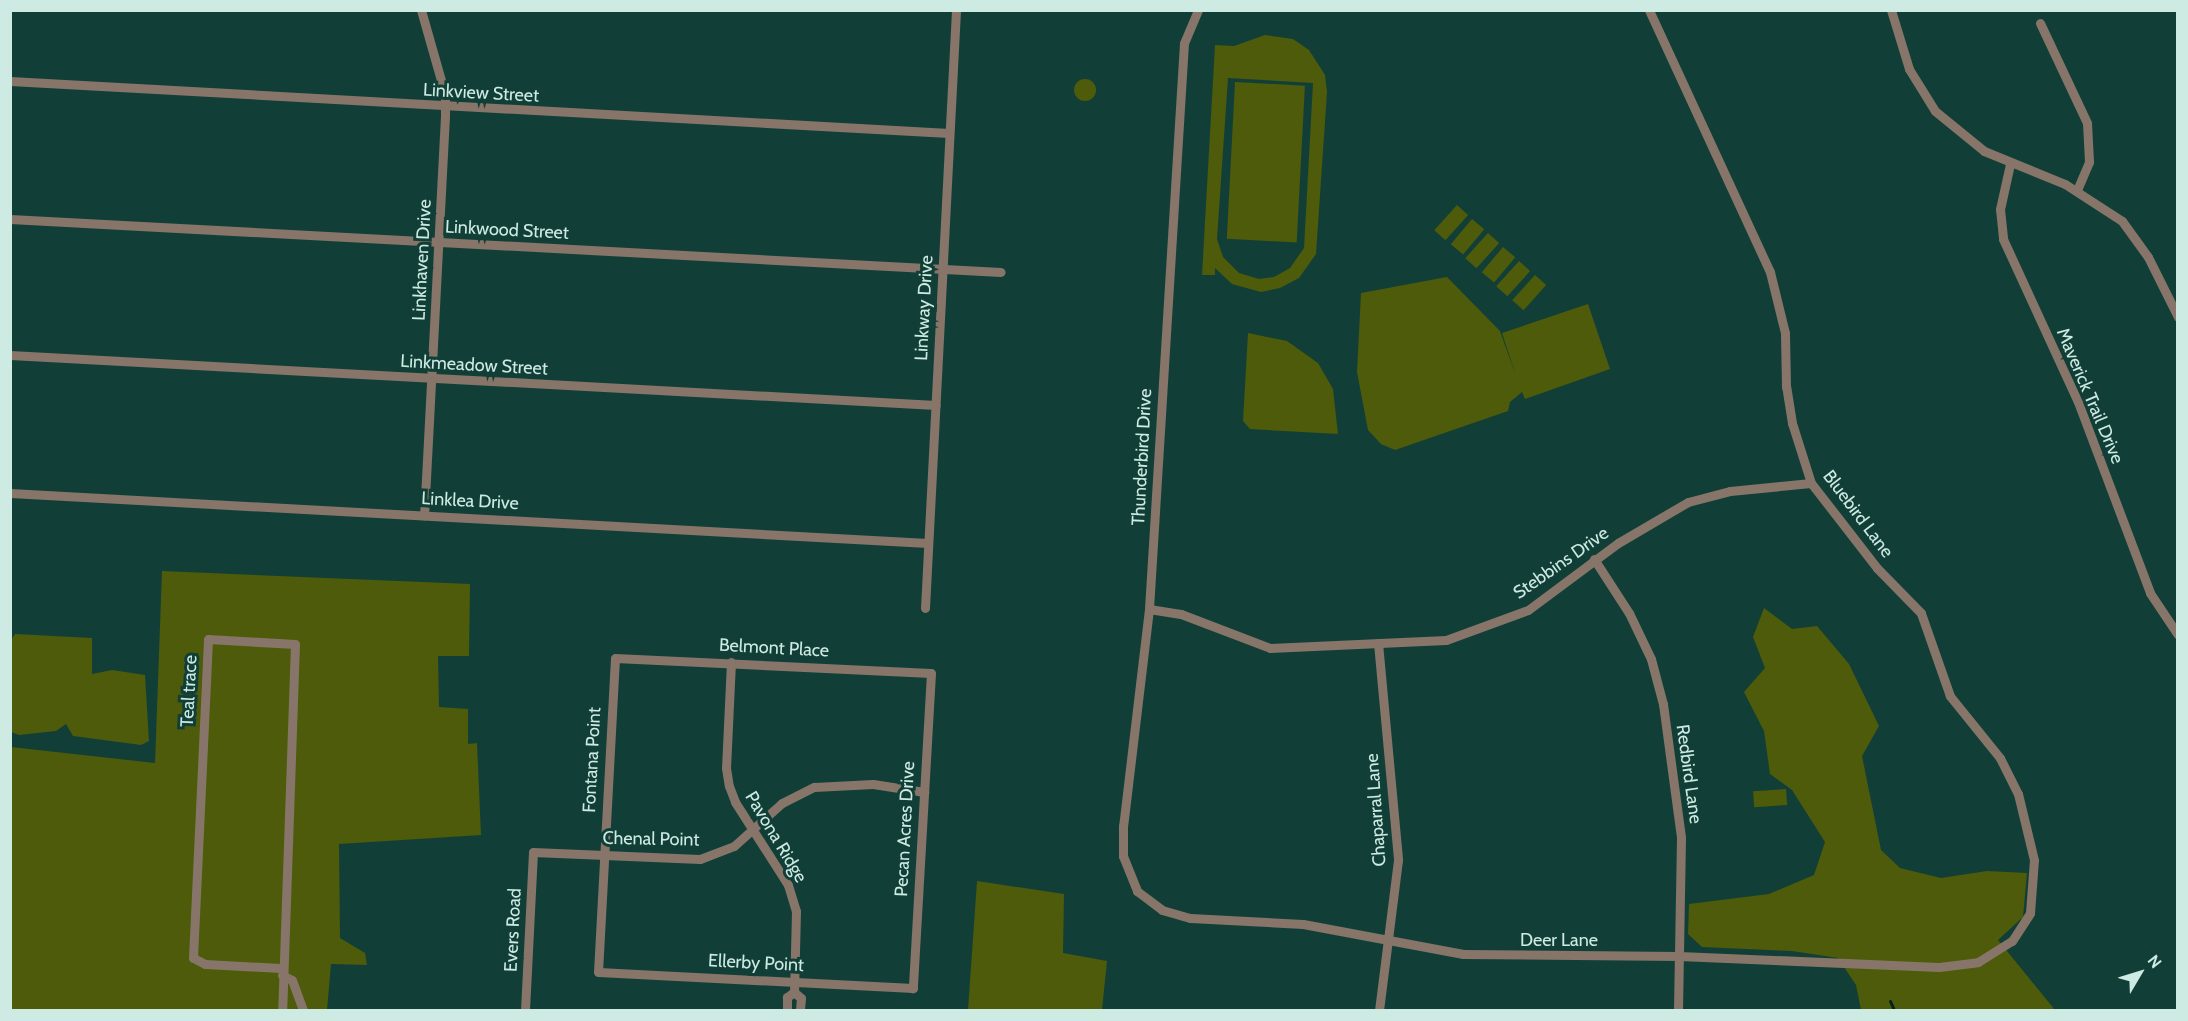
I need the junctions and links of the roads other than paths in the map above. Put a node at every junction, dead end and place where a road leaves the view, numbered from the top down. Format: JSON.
{"nodes":[{"id":1,"x":421,"y":10,"type":"edge"},
{"id":2,"x":956,"y":10,"type":"edge"},
{"id":3,"x":1198,"y":10,"type":"edge"},
{"id":4,"x":1649,"y":10,"type":"edge"},
{"id":5,"x":1891,"y":10,"type":"edge"},
{"id":6,"x":2040,"y":23,"type":"dead end"},
{"id":7,"x":10,"y":81,"type":"edge"},
{"id":8,"x":444,"y":108,"type":"junction"},
{"id":9,"x":949,"y":133,"type":"junction"},
{"id":10,"x":2010,"y":164,"type":"junction"},
{"id":11,"x":2078,"y":190,"type":"junction"},
{"id":12,"x":10,"y":219,"type":"edge"},
{"id":13,"x":440,"y":243,"type":"junction"},
{"id":14,"x":942,"y":270,"type":"junction"},
{"id":15,"x":1001,"y":272,"type":"dead end"},
{"id":16,"x":2178,"y":317,"type":"edge"},
{"id":17,"x":10,"y":355,"type":"edge"},
{"id":18,"x":432,"y":380,"type":"junction"},
{"id":19,"x":936,"y":405,"type":"junction"},
{"id":20,"x":1811,"y":483,"type":"junction"},
{"id":21,"x":10,"y":493,"type":"edge"},
{"id":22,"x":424,"y":515,"type":"junction"},
{"id":23,"x":928,"y":543,"type":"junction"},
{"id":24,"x":1594,"y":559,"type":"junction"},
{"id":25,"x":925,"y":608,"type":"dead end"},
{"id":26,"x":1149,"y":609,"type":"junction"},
{"id":27,"x":2178,"y":619,"type":"edge"},
{"id":28,"x":2169,"y":625,"type":"junction"},
{"id":29,"x":2178,"y":635,"type":"edge"},
{"id":30,"x":1378,"y":643,"type":"junction"},
{"id":31,"x":615,"y":658,"type":"joint"},
{"id":32,"x":731,"y":662,"type":"junction"},
{"id":33,"x":932,"y":673,"type":"joint"},
{"id":34,"x":924,"y":792,"type":"junction"},
{"id":35,"x":753,"y":831,"type":"junction"},
{"id":36,"x":533,"y":852,"type":"joint"},
{"id":37,"x":603,"y":856,"type":"junction"},
{"id":38,"x":1148,"y":900,"type":"joint"},
{"id":39,"x":1386,"y":942,"type":"junction"},
{"id":40,"x":1679,"y":956,"type":"junction"},
{"id":41,"x":1978,"y":962,"type":"joint"},
{"id":42,"x":281,"y":972,"type":"junction"},
{"id":43,"x":598,"y":972,"type":"joint"},
{"id":44,"x":795,"y":981,"type":"junction"},
{"id":45,"x":913,"y":987,"type":"joint"},
{"id":46,"x":794,"y":992,"type":"junction"},
{"id":47,"x":282,"y":1011,"type":"edge"},
{"id":48,"x":303,"y":1011,"type":"edge"},
{"id":49,"x":525,"y":1011,"type":"edge"},
{"id":50,"x":787,"y":1011,"type":"edge"},
{"id":51,"x":800,"y":1011,"type":"edge"},
{"id":52,"x":1379,"y":1011,"type":"edge"},
{"id":53,"x":1678,"y":1011,"type":"edge"}],
"edges":[{"from":1,"to":8,"type":"street","name":"Linkhaven Drive"},
{"from":2,"to":9,"type":"street","name":"Linkway Drive"},
{"from":3,"to":26,"type":"street","name":"Thunderbird Drive"},
{"from":4,"to":20,"type":"street","name":"Bluebird Lane"},
{"from":5,"to":10,"type":"street"},
{"from":6,"to":11,"type":"street"},
{"from":7,"to":8,"type":"street","name":"Linkview Street"},
{"from":8,"to":9,"type":"street","name":"Linkview Street"},
{"from":8,"to":13,"type":"street","name":"Linkhaven Drive"},
{"from":9,"to":14,"type":"street","name":"Linkway Drive"},
{"from":10,"to":11,"type":"street"},
{"from":10,"to":28,"type":"street","name":"Maverick Trail Drive"},
{"from":11,"to":16,"type":"street"},
{"from":12,"to":13,"type":"street","name":"Linkwood Street"},
{"from":13,"to":14,"type":"street","name":"Linkwood Street"},
{"from":13,"to":18,"type":"street","name":"Linkhaven Drive"},
{"from":14,"to":15,"type":"street","name":"Linkwood Street"},
{"from":14,"to":19,"type":"street","name":"Linkway Drive"},
{"from":17,"to":18,"type":"street","name":"Linkmeadow Street"},
{"from":18,"to":19,"type":"street","name":"Linkmeadow Street"},
{"from":18,"to":22,"type":"street","name":"Linkhaven Drive"},
{"from":19,"to":23,"type":"street","name":"Linkway Drive"},
{"from":20,"to":24,"type":"street","name":"Stebbins Drive"},
{"from":20,"to":41,"type":"street","name":"Bluebird Lane"},
{"from":21,"to":22,"type":"street","name":"Linklea Drive"},
{"from":22,"to":23,"type":"street","name":"Linklea Drive"},
{"from":23,"to":25,"type":"street","name":"Linkway Drive"},
{"from":24,"to":30,"type":"street","name":"Stebbins Drive"},
{"from":24,"to":40,"type":"street","name":"Redbird Lane"},
{"from":26,"to":30,"type":"street","name":"Stebbins Drive"},
{"from":26,"to":38,"type":"street","name":"Thunderbird Drive"},
{"from":27,"to":28,"type":"street"},
{"from":28,"to":29,"type":"street","name":"Maverick Trail Drive"},
{"from":30,"to":39,"type":"street","name":"Chaparral Lane"},
{"from":31,"to":32,"type":"street","name":"Belmont Place"},
{"from":31,"to":37,"type":"street","name":"Fontana Point"},
{"from":32,"to":33,"type":"street","name":"Belmont Place"},
{"from":32,"to":35,"type":"street","name":"Pavona Ridge"},
{"from":33,"to":34,"type":"street","name":"Pecan Acres Drive"},
{"from":34,"to":35,"type":"street","name":"Chenal Point"},
{"from":34,"to":45,"type":"street","name":"Pecan Acres Drive"},
{"from":35,"to":37,"type":"street","name":"Chenal Point"},
{"from":35,"to":44,"type":"street","name":"Pavona Ridge"},
{"from":36,"to":37,"type":"street","name":"Chenal Point"},
{"from":36,"to":49,"type":"street","name":"Evers Road"},
{"from":37,"to":43,"type":"street","name":"Fontana Point"},
{"from":38,"to":39,"type":"street","name":"Deer Lane"},
{"from":39,"to":40,"type":"street","name":"Deer Lane"},
{"from":39,"to":52,"type":"street","name":"Chaparral Lane"},
{"from":40,"to":41,"type":"street","name":"Deer Lane"},
{"from":40,"to":53,"type":"street","name":"Redbird Lane"},
{"from":42,"to":42,"type":"street","name":"Teal trace"},
{"from":42,"to":47,"type":"street","name":"Teal trace"},
{"from":42,"to":48,"type":"street"},
{"from":43,"to":44,"type":"street","name":"Ellerby Point"},
{"from":44,"to":45,"type":"street","name":"Ellerby Point"},
{"from":44,"to":46,"type":"street","name":"Pavona Ridge"},
{"from":46,"to":50,"type":"street","name":"Pavona Ridge"},
{"from":46,"to":51,"type":"street","name":"Pavona Ridge"}]}
